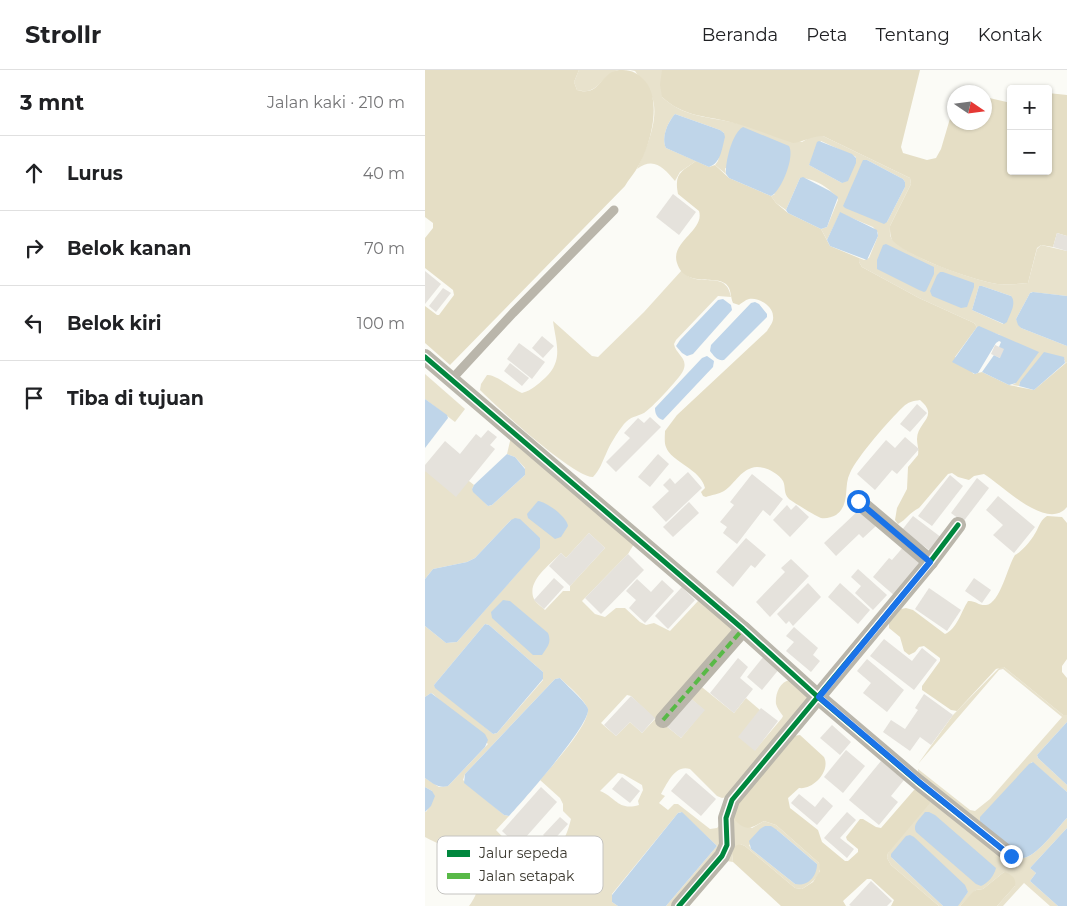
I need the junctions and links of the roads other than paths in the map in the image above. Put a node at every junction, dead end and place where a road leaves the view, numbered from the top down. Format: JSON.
{"nodes":[{"id":1,"x":614,"y":210,"type":"dead end"},
{"id":2,"x":425,"y":357,"type":"edge"},
{"id":3,"x":451,"y":380,"type":"junction"},
{"id":4,"x":858,"y":501,"type":"dead end"},
{"id":5,"x":959,"y":525,"type":"dead end"},
{"id":6,"x":930,"y":562,"type":"junction"},
{"id":7,"x":743,"y":629,"type":"junction"},
{"id":8,"x":819,"y":697,"type":"junction"},
{"id":9,"x":663,"y":720,"type":"dead end"},
{"id":10,"x":1011,"y":856,"type":"dead end"},
{"id":11,"x":679,"y":906,"type":"edge"}],
"edges":[{"from":1,"to":3,"type":"lane"},
{"from":2,"to":3,"type":"street"},
{"from":3,"to":7,"type":"street"},
{"from":4,"to":6,"type":"street"},
{"from":5,"to":6,"type":"street"},
{"from":6,"to":8,"type":"street"},
{"from":7,"to":8,"type":"street"},
{"from":7,"to":9,"type":"street"},
{"from":8,"to":10,"type":"street"},
{"from":8,"to":11,"type":"street"}]}
